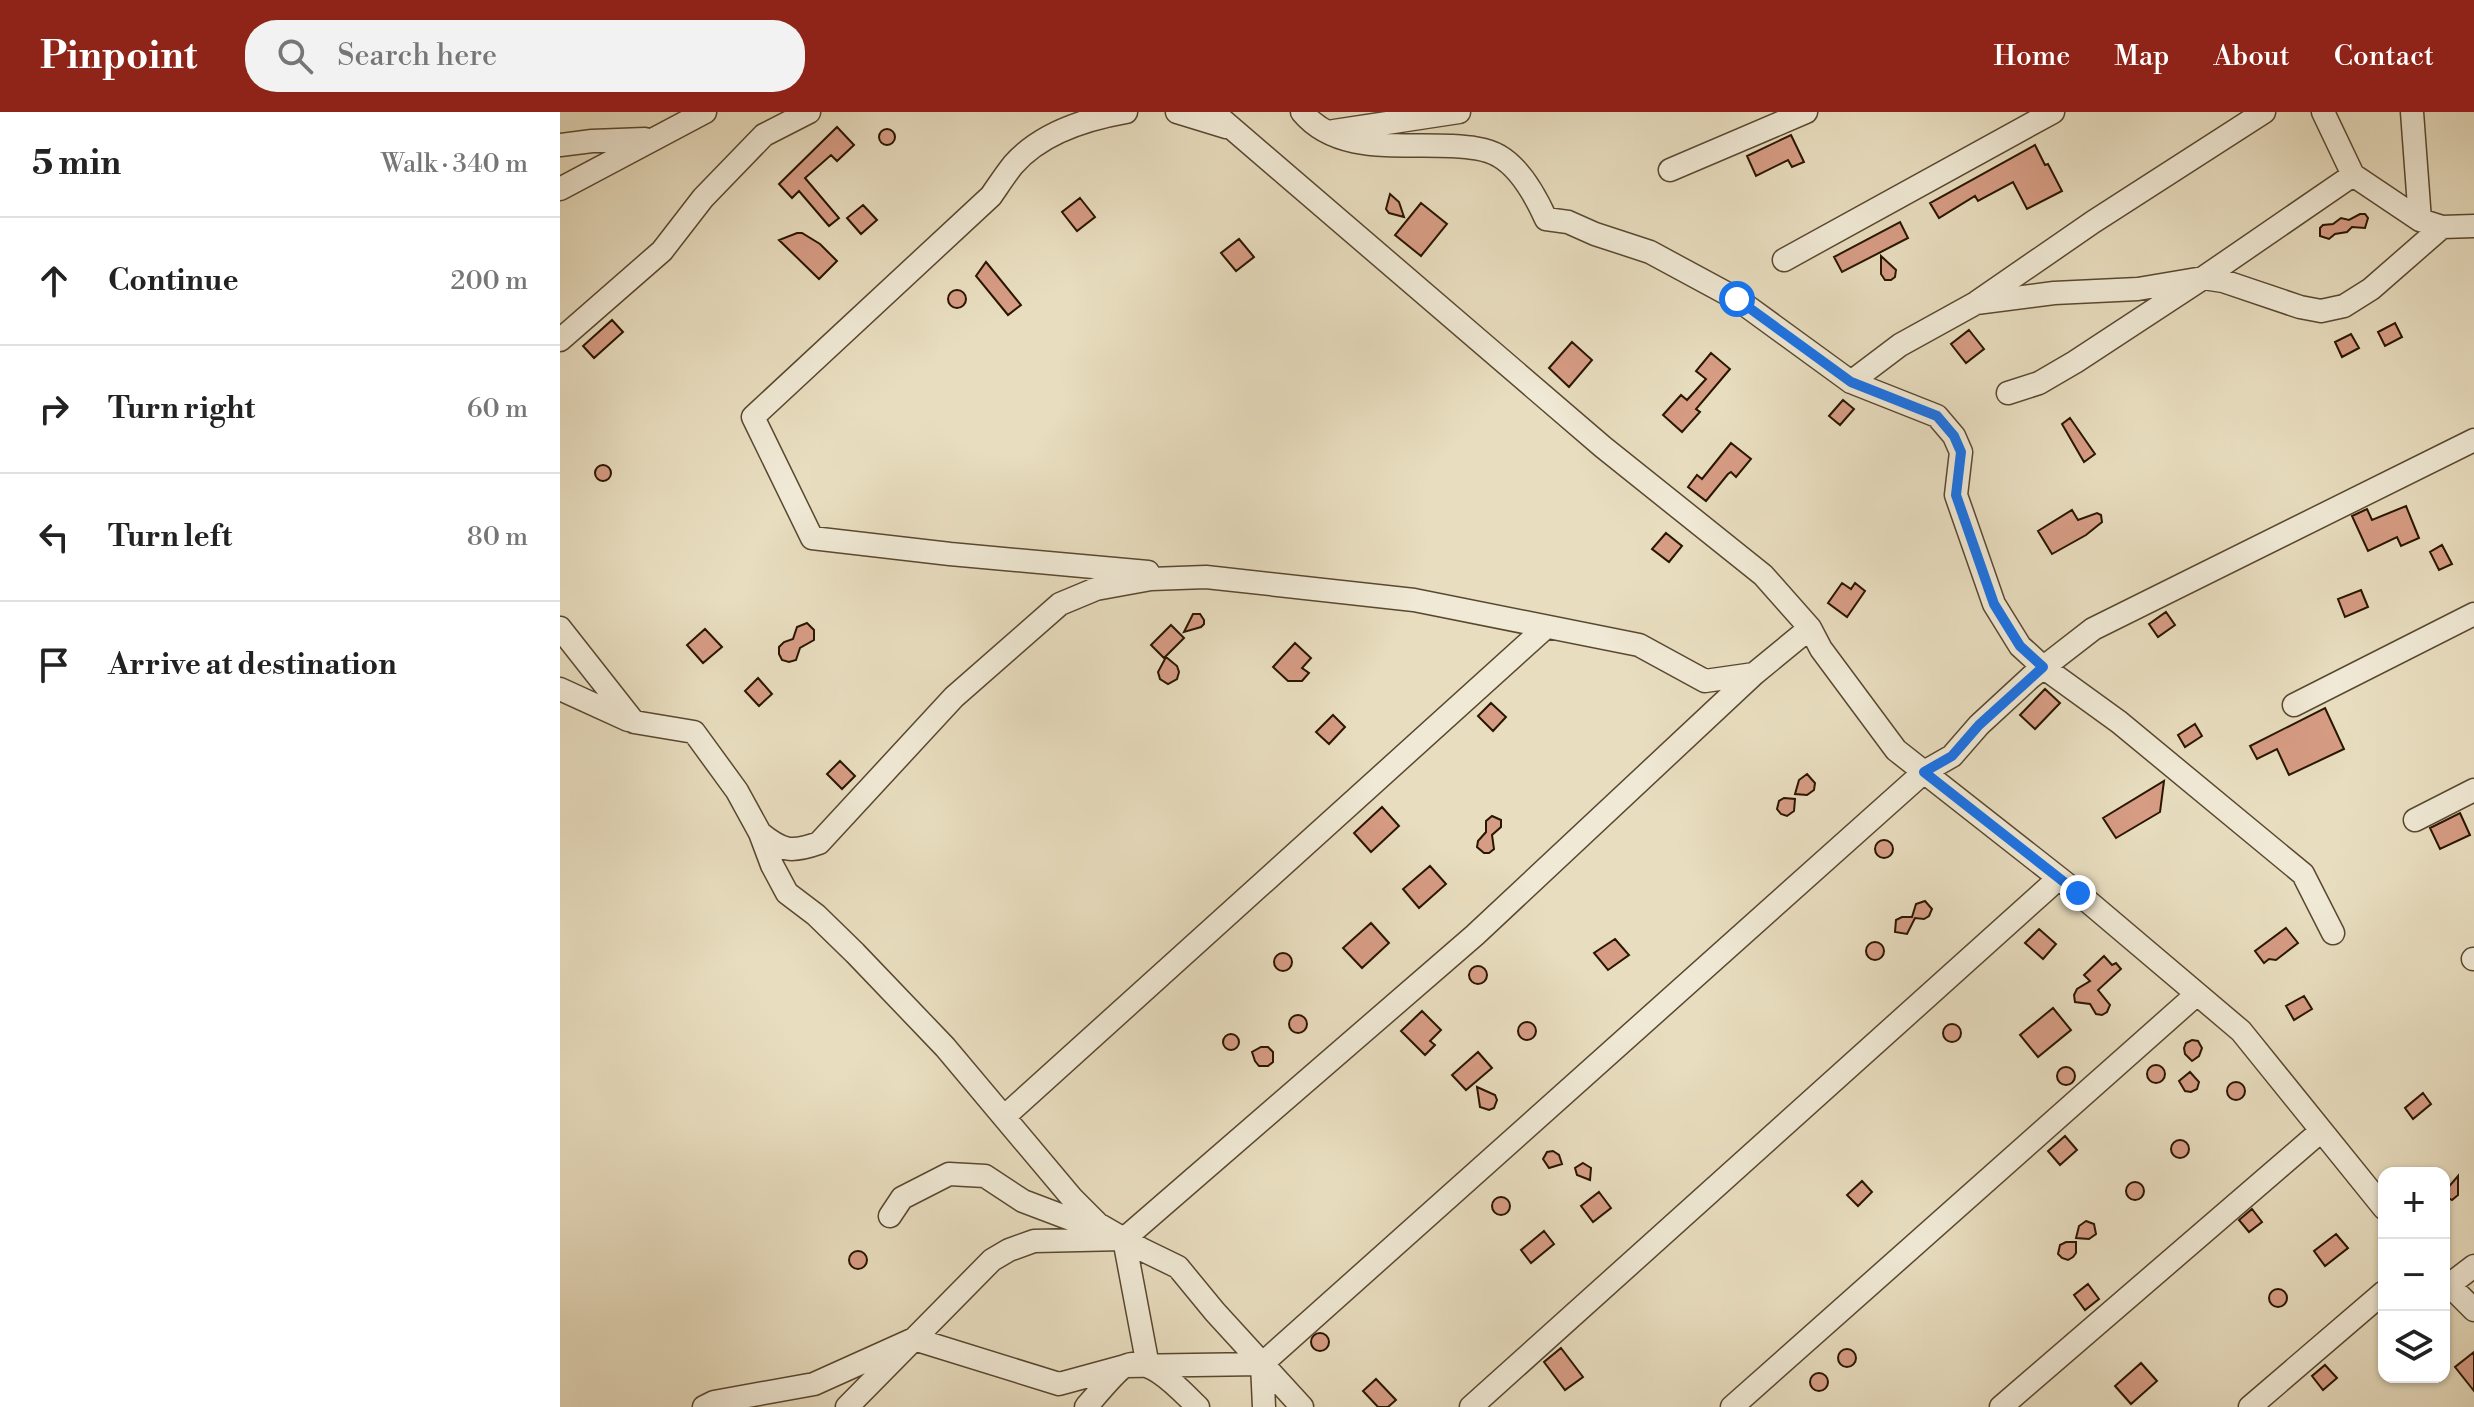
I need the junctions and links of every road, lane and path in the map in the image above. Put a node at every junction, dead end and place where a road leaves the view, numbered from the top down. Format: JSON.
{"nodes":[{"id":1,"x":705,"y":112,"type":"edge"},
{"id":2,"x":809,"y":112,"type":"edge"},
{"id":3,"x":1126,"y":112,"type":"edge"},
{"id":4,"x":1177,"y":112,"type":"edge"},
{"id":5,"x":1213,"y":112,"type":"edge"},
{"id":6,"x":1459,"y":112,"type":"edge"},
{"id":7,"x":1806,"y":112,"type":"edge"},
{"id":8,"x":2053,"y":112,"type":"edge"},
{"id":9,"x":2264,"y":112,"type":"edge"},
{"id":10,"x":2323,"y":112,"type":"edge"},
{"id":11,"x":2412,"y":112,"type":"edge"},
{"id":12,"x":1303,"y":113,"type":"edge"},
{"id":13,"x":1234,"y":130,"type":"junction"},
{"id":14,"x":1325,"y":132,"type":"junction"},
{"id":15,"x":651,"y":139,"type":"junction"},
{"id":16,"x":560,"y":145,"type":"edge"},
{"id":17,"x":1670,"y":170,"type":"dead end"},
{"id":18,"x":2353,"y":175,"type":"junction"},
{"id":19,"x":560,"y":189,"type":"edge"},
{"id":20,"x":2431,"y":223,"type":"junction"},
{"id":21,"x":2474,"y":226,"type":"edge"},
{"id":22,"x":1784,"y":260,"type":"dead end"},
{"id":23,"x":2203,"y":278,"type":"junction"},
{"id":24,"x":1976,"y":303,"type":"junction"},
{"id":25,"x":560,"y":340,"type":"edge"},
{"id":26,"x":1851,"y":382,"type":"junction"},
{"id":27,"x":2008,"y":393,"type":"dead end"},
{"id":28,"x":2474,"y":440,"type":"edge"},
{"id":29,"x":1206,"y":577,"type":"junction"},
{"id":30,"x":2474,"y":614,"type":"edge"},
{"id":31,"x":560,"y":628,"type":"edge"},
{"id":32,"x":1545,"y":628,"type":"junction"},
{"id":33,"x":1810,"y":628,"type":"junction"},
{"id":34,"x":2043,"y":667,"type":"junction"},
{"id":35,"x":1754,"y":674,"type":"junction"},
{"id":36,"x":560,"y":689,"type":"edge"},
{"id":37,"x":2294,"y":705,"type":"dead end"},
{"id":38,"x":634,"y":722,"type":"junction"},
{"id":39,"x":1924,"y":772,"type":"junction"},
{"id":40,"x":2474,"y":790,"type":"edge"},
{"id":41,"x":2415,"y":820,"type":"dead end"},
{"id":42,"x":760,"y":833,"type":"junction"},
{"id":43,"x":2059,"y":878,"type":"junction"},
{"id":44,"x":2333,"y":933,"type":"dead end"},
{"id":45,"x":2197,"y":994,"type":"junction"},
{"id":46,"x":1004,"y":1117,"type":"junction"},
{"id":47,"x":2321,"y":1131,"type":"junction"},
{"id":48,"x":2378,"y":1201,"type":"edge"},
{"id":49,"x":890,"y":1216,"type":"dead end"},
{"id":50,"x":1124,"y":1239,"type":"junction"},
{"id":51,"x":2474,"y":1266,"type":"edge"},
{"id":52,"x":2450,"y":1280,"type":"edge"},
{"id":53,"x":2450,"y":1286,"type":"edge"},
{"id":54,"x":2378,"y":1297,"type":"edge"},
{"id":55,"x":2474,"y":1310,"type":"edge"},
{"id":56,"x":914,"y":1339,"type":"junction"},
{"id":57,"x":1262,"y":1364,"type":"junction"},
{"id":58,"x":1136,"y":1366,"type":"junction"},
{"id":59,"x":704,"y":1407,"type":"edge"},
{"id":60,"x":847,"y":1407,"type":"edge"},
{"id":61,"x":1086,"y":1407,"type":"edge"},
{"id":62,"x":1198,"y":1407,"type":"edge"},
{"id":63,"x":1264,"y":1407,"type":"edge"},
{"id":64,"x":1302,"y":1407,"type":"edge"},
{"id":65,"x":1471,"y":1407,"type":"edge"},
{"id":66,"x":1732,"y":1407,"type":"edge"},
{"id":67,"x":2001,"y":1407,"type":"edge"},
{"id":68,"x":2250,"y":1407,"type":"edge"}],
"edges":[{"from":1,"to":15,"type":"street"},
{"from":2,"to":25,"type":"street"},
{"from":3,"to":29,"type":"street"},
{"from":4,"to":13,"type":"street"},
{"from":5,"to":13,"type":"street"},
{"from":6,"to":14,"type":"street"},
{"from":7,"to":17,"type":"street"},
{"from":8,"to":22,"type":"street"},
{"from":9,"to":24,"type":"street"},
{"from":10,"to":18,"type":"street"},
{"from":11,"to":20,"type":"street"},
{"from":12,"to":14,"type":"street"},
{"from":13,"to":33,"type":"street"},
{"from":14,"to":26,"type":"street"},
{"from":15,"to":16,"type":"street"},
{"from":15,"to":19,"type":"street"},
{"from":18,"to":20,"type":"street"},
{"from":18,"to":23,"type":"street"},
{"from":20,"to":21,"type":"street"},
{"from":20,"to":23,"type":"street"},
{"from":23,"to":24,"type":"street"},
{"from":23,"to":27,"type":"street"},
{"from":24,"to":26,"type":"street"},
{"from":26,"to":34,"type":"street"},
{"from":28,"to":34,"type":"street"},
{"from":29,"to":32,"type":"street"},
{"from":29,"to":42,"type":"street"},
{"from":30,"to":37,"type":"street"},
{"from":31,"to":38,"type":"street"},
{"from":32,"to":35,"type":"street"},
{"from":32,"to":46,"type":"street"},
{"from":33,"to":35,"type":"street"},
{"from":33,"to":39,"type":"street"},
{"from":34,"to":39,"type":"street"},
{"from":34,"to":44,"type":"street"},
{"from":35,"to":50,"type":"street"},
{"from":36,"to":38,"type":"street"},
{"from":38,"to":42,"type":"street"},
{"from":39,"to":43,"type":"street"},
{"from":39,"to":57,"type":"street"},
{"from":40,"to":41,"type":"street"},
{"from":42,"to":46,"type":"street"},
{"from":43,"to":45,"type":"street"},
{"from":43,"to":65,"type":"street"},
{"from":45,"to":47,"type":"street"},
{"from":45,"to":66,"type":"street"},
{"from":46,"to":50,"type":"street"},
{"from":47,"to":48,"type":"street"},
{"from":47,"to":67,"type":"street"},
{"from":49,"to":50,"type":"street"},
{"from":50,"to":56,"type":"street"},
{"from":50,"to":57,"type":"street"},
{"from":50,"to":58,"type":"street"},
{"from":51,"to":52,"type":"street"},
{"from":53,"to":55,"type":"street"},
{"from":54,"to":68,"type":"street"},
{"from":56,"to":58,"type":"street"},
{"from":56,"to":59,"type":"street"},
{"from":56,"to":60,"type":"street"},
{"from":57,"to":58,"type":"street"},
{"from":57,"to":63,"type":"street"},
{"from":57,"to":64,"type":"street"},
{"from":58,"to":61,"type":"street"},
{"from":58,"to":62,"type":"street"}]}
